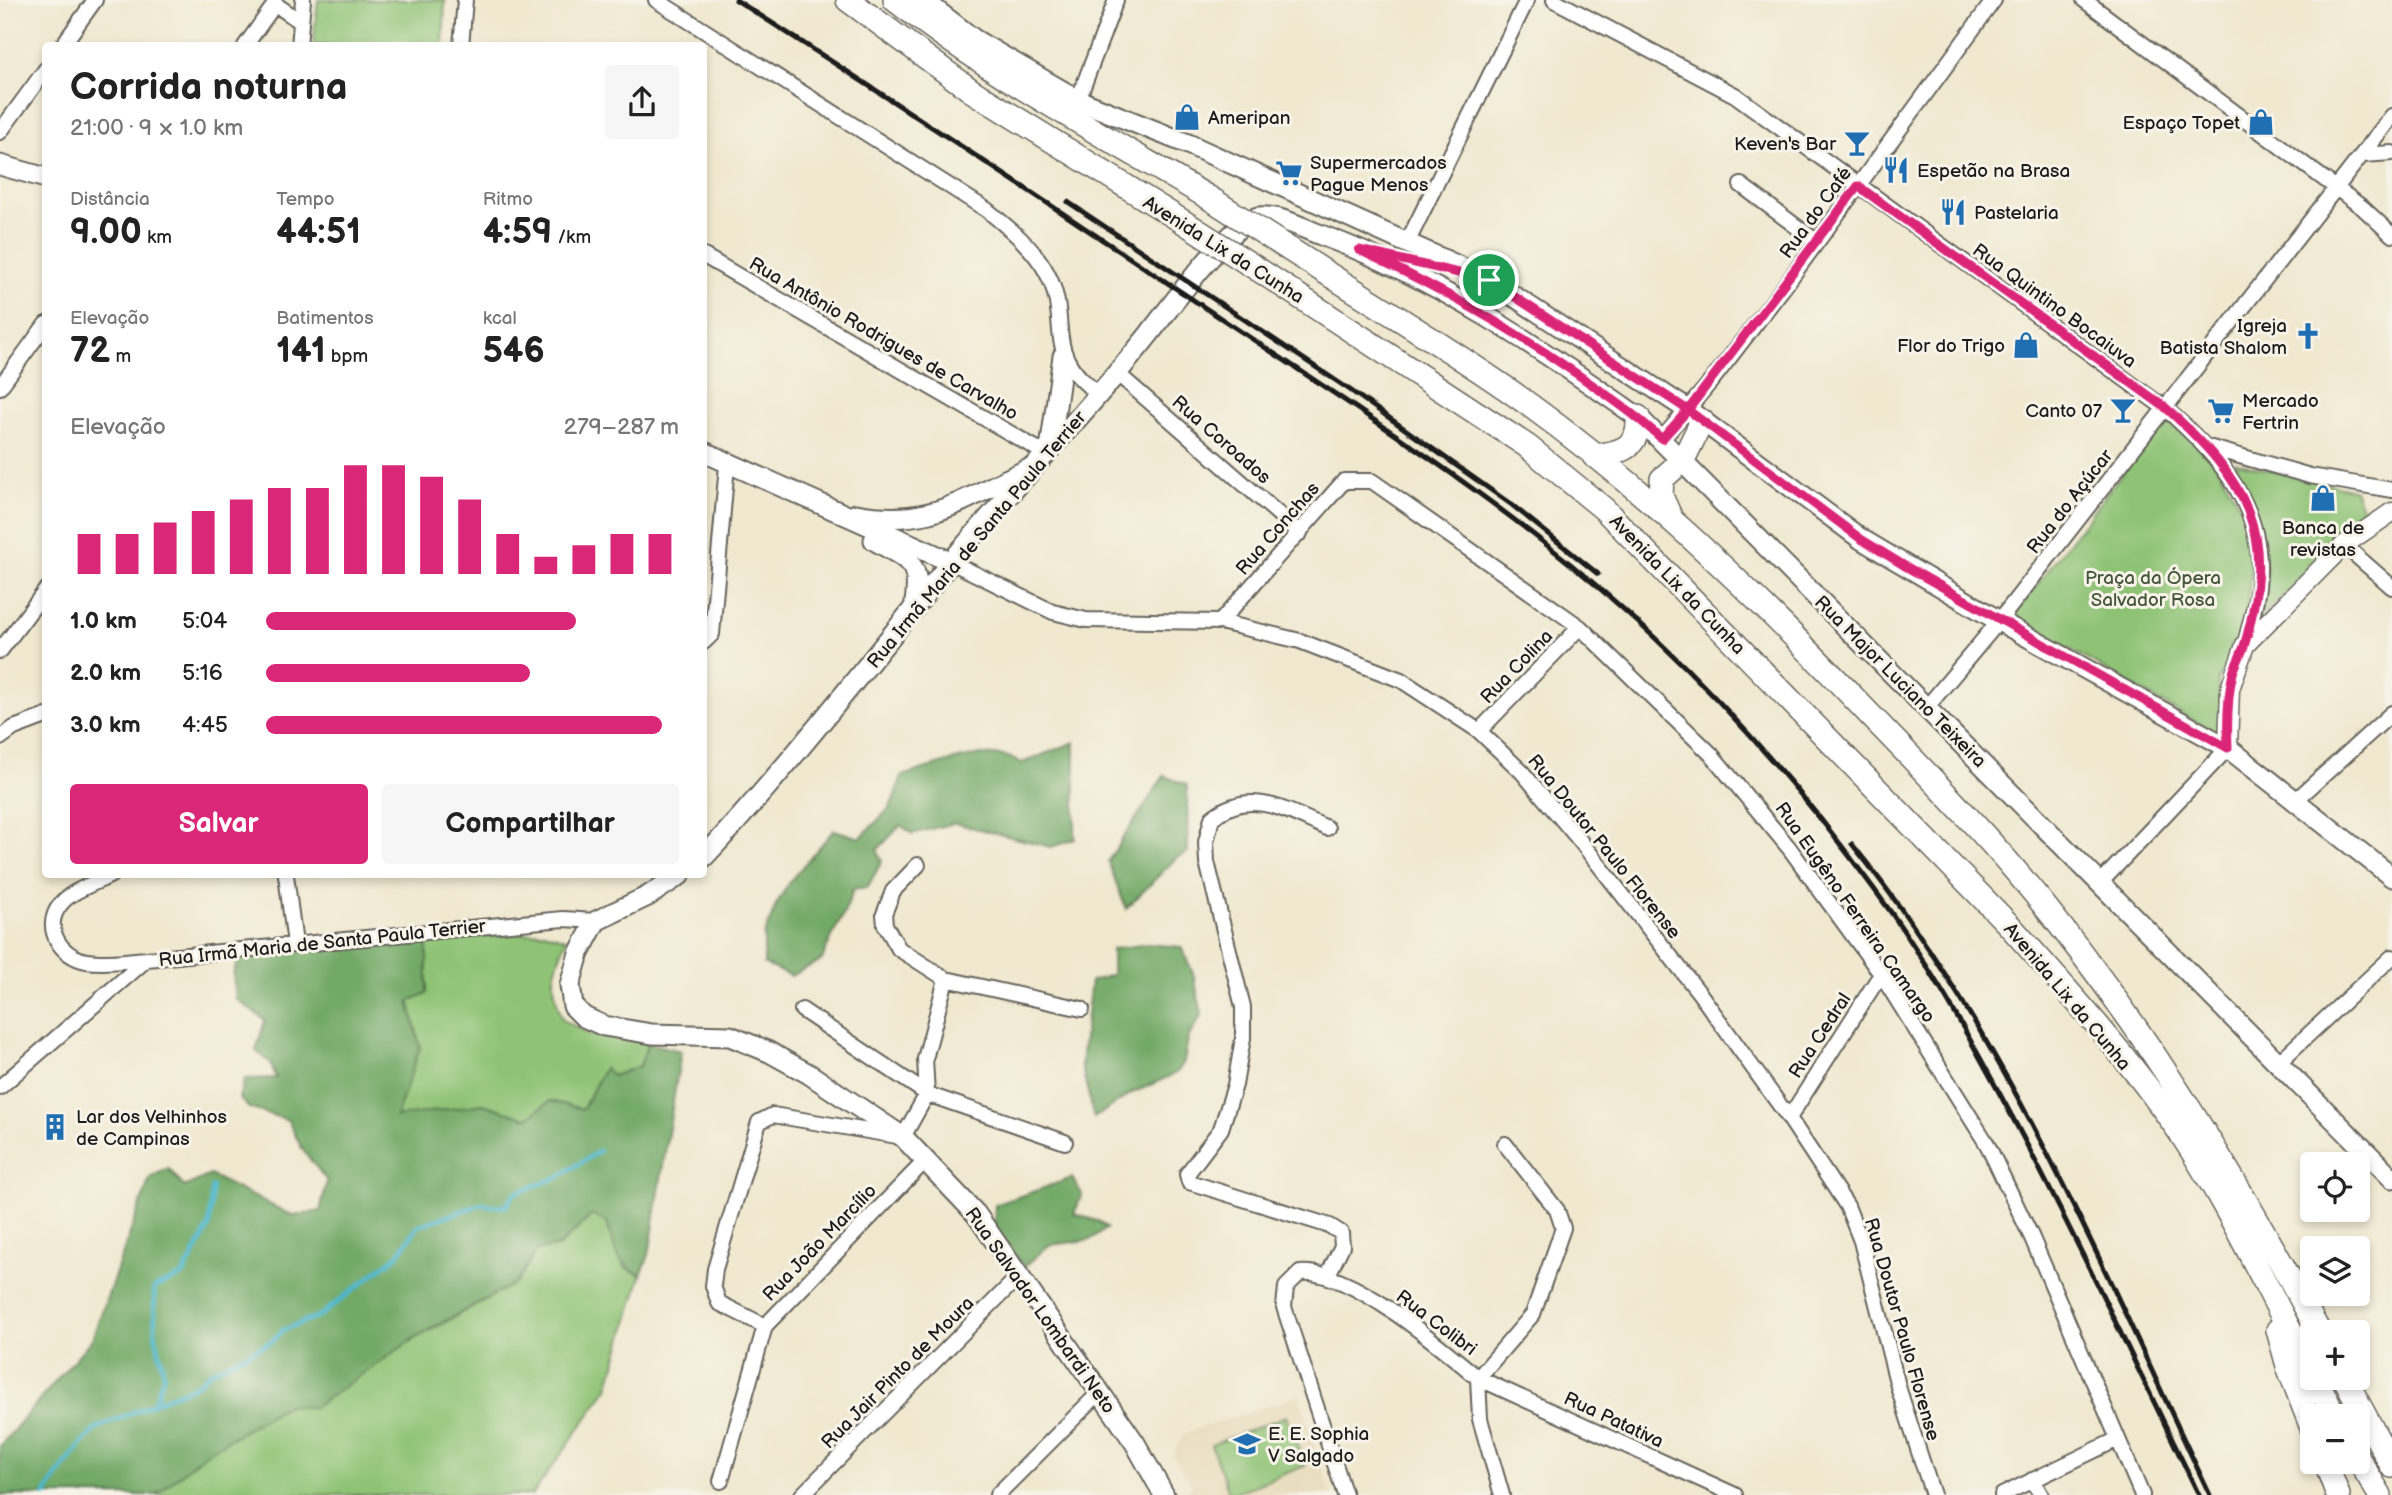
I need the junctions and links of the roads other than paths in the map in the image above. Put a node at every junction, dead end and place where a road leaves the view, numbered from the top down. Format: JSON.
{"nodes":[{"id":1,"x":95,"y":0,"type":"edge"},
{"id":2,"x":303,"y":0,"type":"edge"},
{"id":3,"x":466,"y":0,"type":"edge"},
{"id":4,"x":656,"y":0,"type":"edge"},
{"id":5,"x":848,"y":0,"type":"edge"},
{"id":6,"x":1116,"y":0,"type":"edge"},
{"id":7,"x":1527,"y":0,"type":"edge"},
{"id":8,"x":1555,"y":0,"type":"edge"},
{"id":9,"x":1994,"y":0,"type":"edge"},
{"id":10,"x":2084,"y":0,"type":"edge"},
{"id":11,"x":272,"y":2,"type":"edge"},
{"id":12,"x":907,"y":3,"type":"edge"},
{"id":13,"x":301,"y":22,"type":"junction"},
{"id":14,"x":940,"y":34,"type":"junction"},
{"id":15,"x":65,"y":42,"type":"edge"},
{"id":16,"x":247,"y":42,"type":"edge"},
{"id":17,"x":299,"y":42,"type":"edge"},
{"id":18,"x":461,"y":42,"type":"edge"},
{"id":19,"x":1008,"y":62,"type":"junction"},
{"id":20,"x":42,"y":74,"type":"edge"},
{"id":21,"x":1077,"y":100,"type":"junction"},
{"id":22,"x":2392,"y":116,"type":"edge"},
{"id":23,"x":0,"y":132,"type":"edge"},
{"id":24,"x":2392,"y":153,"type":"edge"},
{"id":25,"x":2363,"y":155,"type":"junction"},
{"id":26,"x":0,"y":165,"type":"edge"},
{"id":27,"x":42,"y":177,"type":"edge"},
{"id":28,"x":1741,"y":185,"type":"dead end"},
{"id":29,"x":1858,"y":186,"type":"junction"},
{"id":30,"x":2337,"y":189,"type":"junction"},
{"id":31,"x":1248,"y":221,"type":"joint"},
{"id":32,"x":2392,"y":235,"type":"edge"},
{"id":33,"x":1408,"y":241,"type":"junction"},
{"id":34,"x":1817,"y":242,"type":"junction"},
{"id":35,"x":1359,"y":250,"type":"junction"},
{"id":36,"x":707,"y":258,"type":"edge"},
{"id":37,"x":1489,"y":280,"type":"junction"},
{"id":38,"x":42,"y":329,"type":"edge"},
{"id":39,"x":1063,"y":356,"type":"junction"},
{"id":40,"x":1118,"y":374,"type":"junction"},
{"id":41,"x":0,"y":387,"type":"edge"},
{"id":42,"x":1099,"y":394,"type":"junction"},
{"id":43,"x":2166,"y":408,"type":"junction"},
{"id":44,"x":1695,"y":415,"type":"junction"},
{"id":45,"x":1638,"y":417,"type":"junction"},
{"id":46,"x":1662,"y":439,"type":"junction"},
{"id":47,"x":2208,"y":447,"type":"junction"},
{"id":48,"x":707,"y":454,"type":"edge"},
{"id":49,"x":1044,"y":456,"type":"junction"},
{"id":50,"x":1594,"y":456,"type":"junction"},
{"id":51,"x":1683,"y":460,"type":"junction"},
{"id":52,"x":727,"y":465,"type":"junction"},
{"id":53,"x":1372,"y":481,"type":"joint"},
{"id":54,"x":2392,"y":490,"type":"edge"},
{"id":55,"x":830,"y":509,"type":"junction"},
{"id":56,"x":2392,"y":512,"type":"edge"},
{"id":57,"x":1672,"y":519,"type":"junction"},
{"id":58,"x":1300,"y":533,"type":"junction"},
{"id":59,"x":2344,"y":545,"type":"junction"},
{"id":60,"x":951,"y":562,"type":"junction"},
{"id":61,"x":2392,"y":587,"type":"edge"},
{"id":62,"x":42,"y":595,"type":"edge"},
{"id":63,"x":913,"y":612,"type":"junction"},
{"id":64,"x":2000,"y":621,"type":"junction"},
{"id":65,"x":1220,"y":622,"type":"junction"},
{"id":66,"x":1580,"y":627,"type":"junction"},
{"id":67,"x":707,"y":639,"type":"edge"},
{"id":68,"x":2245,"y":645,"type":"junction"},
{"id":69,"x":0,"y":651,"type":"edge"},
{"id":70,"x":1926,"y":708,"type":"junction"},
{"id":71,"x":2392,"y":713,"type":"edge"},
{"id":72,"x":42,"y":718,"type":"edge"},
{"id":73,"x":1479,"y":731,"type":"junction"},
{"id":74,"x":0,"y":738,"type":"edge"},
{"id":75,"x":2228,"y":748,"type":"junction"},
{"id":76,"x":2296,"y":800,"type":"junction"},
{"id":77,"x":1326,"y":828,"type":"dead end"},
{"id":78,"x":707,"y":853,"type":"edge"},
{"id":79,"x":918,"y":865,"type":"dead end"},
{"id":80,"x":2392,"y":877,"type":"edge"},
{"id":81,"x":106,"y":878,"type":"edge"},
{"id":82,"x":286,"y":878,"type":"edge"},
{"id":83,"x":675,"y":878,"type":"edge"},
{"id":84,"x":2101,"y":882,"type":"junction"},
{"id":85,"x":596,"y":921,"type":"junction"},
{"id":86,"x":295,"y":944,"type":"junction"},
{"id":87,"x":2392,"y":957,"type":"edge"},
{"id":88,"x":147,"y":959,"type":"junction"},
{"id":89,"x":1881,"y":974,"type":"junction"},
{"id":90,"x":946,"y":979,"type":"junction"},
{"id":91,"x":1082,"y":1009,"type":"dead end"},
{"id":92,"x":802,"y":1010,"type":"dead end"},
{"id":93,"x":2279,"y":1062,"type":"junction"},
{"id":94,"x":0,"y":1087,"type":"edge"},
{"id":95,"x":927,"y":1094,"type":"junction"},
{"id":96,"x":1789,"y":1118,"type":"junction"},
{"id":97,"x":903,"y":1137,"type":"junction"},
{"id":98,"x":1065,"y":1142,"type":"dead end"},
{"id":99,"x":1505,"y":1144,"type":"dead end"},
{"id":100,"x":926,"y":1160,"type":"junction"},
{"id":101,"x":2392,"y":1178,"type":"edge"},
{"id":102,"x":1328,"y":1275,"type":"junction"},
{"id":103,"x":1018,"y":1276,"type":"junction"},
{"id":104,"x":2269,"y":1293,"type":"junction"},
{"id":105,"x":2312,"y":1320,"type":"edge"},
{"id":106,"x":765,"y":1326,"type":"junction"},
{"id":107,"x":2300,"y":1351,"type":"edge"},
{"id":108,"x":1478,"y":1378,"type":"junction"},
{"id":109,"x":2351,"y":1390,"type":"edge"},
{"id":110,"x":1098,"y":1393,"type":"junction"},
{"id":111,"x":2303,"y":1404,"type":"edge"},
{"id":112,"x":2116,"y":1440,"type":"junction"},
{"id":113,"x":2392,"y":1466,"type":"edge"},
{"id":114,"x":2330,"y":1474,"type":"edge"},
{"id":115,"x":2367,"y":1474,"type":"edge"},
{"id":116,"x":2032,"y":1479,"type":"junction"},
{"id":117,"x":721,"y":1481,"type":"dead end"},
{"id":118,"x":802,"y":1495,"type":"edge"},
{"id":119,"x":997,"y":1495,"type":"edge"},
{"id":120,"x":1164,"y":1495,"type":"edge"},
{"id":121,"x":1345,"y":1495,"type":"edge"},
{"id":122,"x":1502,"y":1495,"type":"edge"},
{"id":123,"x":1735,"y":1495,"type":"edge"},
{"id":124,"x":1933,"y":1495,"type":"edge"},
{"id":125,"x":2002,"y":1495,"type":"edge"},
{"id":126,"x":2041,"y":1495,"type":"edge"},
{"id":127,"x":2142,"y":1495,"type":"edge"},
{"id":128,"x":2338,"y":1495,"type":"edge"},
{"id":129,"x":2379,"y":1495,"type":"edge"}],
"edges":[{"from":1,"to":15,"type":"street"},
{"from":2,"to":13,"type":"street"},
{"from":3,"to":18,"type":"street"},
{"from":4,"to":39,"type":"street"},
{"from":5,"to":104,"type":"highway","name":"Avenida Lix da Cunha","bridge":true},
{"from":6,"to":21,"type":"street"},
{"from":7,"to":33,"type":"street"},
{"from":8,"to":29,"type":"street","name":"Rua Quintino Bocaiuva"},
{"from":9,"to":29,"type":"street","name":"Rua do Café"},
{"from":10,"to":30,"type":"street"},
{"from":11,"to":13,"type":"street"},
{"from":11,"to":16,"type":"street"},
{"from":12,"to":14,"type":"highway","name":"Avenida Lix da Cunha"},
{"from":12,"to":19,"type":"main road"},
{"from":13,"to":17,"type":"street"},
{"from":14,"to":19,"type":"highway"},
{"from":14,"to":50,"type":"highway","name":"Avenida Lix da Cunha","bridge":true},
{"from":19,"to":21,"type":"main road"},
{"from":20,"to":23,"type":"street"},
{"from":21,"to":33,"type":"main road"},
{"from":22,"to":25,"type":"street","name":"Rua do Açúcar"},
{"from":24,"to":25,"type":"street"},
{"from":25,"to":30,"type":"street","name":"Rua do Açúcar"},
{"from":26,"to":27,"type":"main road"},
{"from":28,"to":34,"type":"street"},
{"from":29,"to":34,"type":"street","name":"Rua do Café"},
{"from":29,"to":43,"type":"street","name":"Rua Quintino Bocaiuva"},
{"from":30,"to":32,"type":"street"},
{"from":30,"to":43,"type":"street","name":"Rua do Açúcar"},
{"from":31,"to":35,"type":"main road","name":"Rua Major Luciano Teixeira"},
{"from":31,"to":40,"type":"main road","name":"Rua Irmã Maria de Santa Paula Terrier"},
{"from":33,"to":37,"type":"main road"},
{"from":34,"to":44,"type":"street","name":"Rua do Café"},
{"from":35,"to":37,"type":"main road","name":"Rua Major Luciano Teixeira"},
{"from":35,"to":45,"type":"main road","name":"Rua Major Luciano Teixeira"},
{"from":36,"to":49,"type":"street","name":"Rua Antônio Rodrigues de Carvalho"},
{"from":37,"to":44,"type":"main road"},
{"from":38,"to":41,"type":"street"},
{"from":39,"to":42,"type":"street"},
{"from":39,"to":49,"type":"main road"},
{"from":40,"to":42,"type":"main road","name":"Rua Irmã Maria de Santa Paula Terrier"},
{"from":40,"to":58,"type":"street","name":"Rua Coroados"},
{"from":42,"to":49,"type":"main road","name":"Rua Irmã Maria de Santa Paula Terrier"},
{"from":43,"to":47,"type":"street","name":"Rua Quintino Bocaiuva"},
{"from":43,"to":64,"type":"street","name":"Rua do Açúcar"},
{"from":44,"to":46,"type":"street","name":"Rua do Café"},
{"from":44,"to":51,"type":"highway"},
{"from":44,"to":64,"type":"main road"},
{"from":45,"to":46,"type":"main road","name":"Rua Major Luciano Teixeira"},
{"from":45,"to":50,"type":"highway"},
{"from":46,"to":51,"type":"main road","name":"Rua Major Luciano Teixeira"},
{"from":47,"to":54,"type":"street"},
{"from":47,"to":68,"type":"street","name":"Rua Quintino Bocaiuva"},
{"from":48,"to":52,"type":"main road"},
{"from":49,"to":55,"type":"main road"},
{"from":49,"to":60,"type":"main road","name":"Rua Irmã Maria de Santa Paula Terrier"},
{"from":50,"to":57,"type":"highway","name":"Avenida Lix da Cunha"},
{"from":51,"to":57,"type":"highway"},
{"from":51,"to":70,"type":"main road","name":"Rua Major Luciano Teixeira"},
{"from":52,"to":55,"type":"main road"},
{"from":52,"to":67,"type":"street"},
{"from":53,"to":58,"type":"street","name":"Rua Conchas"},
{"from":53,"to":66,"type":"street","name":"Rua Eugêno Ferreira Camargo"},
{"from":55,"to":60,"type":"main road"},
{"from":55,"to":63,"type":"main road"},
{"from":56,"to":59,"type":"street"},
{"from":57,"to":105,"type":"highway","name":"Avenida Lix da Cunha"},
{"from":58,"to":65,"type":"street","name":"Rua Conchas"},
{"from":59,"to":61,"type":"street"},
{"from":59,"to":68,"type":"street"},
{"from":60,"to":63,"type":"main road","name":"Rua Irmã Maria de Santa Paula Terrier"},
{"from":60,"to":65,"type":"street","name":"Rua Doutor Paulo Florense"},
{"from":62,"to":69,"type":"street"},
{"from":63,"to":78,"type":"main road","name":"Rua Irmã Maria de Santa Paula Terrier"},
{"from":64,"to":70,"type":"street","name":"Rua do Açúcar"},
{"from":64,"to":75,"type":"main road"},
{"from":65,"to":73,"type":"street","name":"Rua Doutor Paulo Florense"},
{"from":66,"to":73,"type":"street","name":"Rua Colina"},
{"from":66,"to":89,"type":"street","name":"Rua Eugêno Ferreira Camargo"},
{"from":68,"to":75,"type":"street"},
{"from":70,"to":84,"type":"main road","name":"Rua Major Luciano Teixeira"},
{"from":71,"to":76,"type":"street"},
{"from":72,"to":74,"type":"street"},
{"from":73,"to":96,"type":"street","name":"Rua Doutor Paulo Florense"},
{"from":75,"to":76,"type":"main road"},
{"from":75,"to":84,"type":"street"},
{"from":76,"to":80,"type":"main road"},
{"from":77,"to":102,"type":"street"},
{"from":79,"to":90,"type":"street"},
{"from":81,"to":88,"type":"street"},
{"from":82,"to":86,"type":"street"},
{"from":83,"to":85,"type":"main road","name":"Rua Irmã Maria de Santa Paula Terrier"},
{"from":84,"to":93,"type":"main road","name":"Rua Major Luciano Teixeira"},
{"from":85,"to":86,"type":"street","name":"Rua Irmã Maria de Santa Paula Terrier"},
{"from":85,"to":97,"type":"main road","name":"Rua Salvador Lombardi Neto"},
{"from":86,"to":88,"type":"street","name":"Rua Irmã Maria de Santa Paula Terrier"},
{"from":87,"to":93,"type":"street"},
{"from":88,"to":94,"type":"street","name":"Rua Irmã Maria de Santa Paula Terrier"},
{"from":89,"to":96,"type":"street","name":"Rua Cedral"},
{"from":89,"to":112,"type":"street","name":"Rua Eugêno Ferreira Camargo"},
{"from":90,"to":91,"type":"street"},
{"from":90,"to":95,"type":"street"},
{"from":92,"to":95,"type":"street"},
{"from":93,"to":101,"type":"main road","name":"Rua Major Luciano Teixeira"},
{"from":95,"to":97,"type":"street"},
{"from":95,"to":98,"type":"street"},
{"from":96,"to":124,"type":"street","name":"Rua Doutor Paulo Florense"},
{"from":97,"to":100,"type":"main road","name":"Rua Salvador Lombardi Neto"},
{"from":97,"to":106,"type":"street"},
{"from":99,"to":108,"type":"street"},
{"from":100,"to":103,"type":"main road","name":"Rua Salvador Lombardi Neto"},
{"from":100,"to":106,"type":"street","name":"Rua João Marcílio"},
{"from":102,"to":108,"type":"street","name":"Rua Colibri"},
{"from":102,"to":121,"type":"street","name":"Rua Colibri"},
{"from":103,"to":110,"type":"main road","name":"Rua Salvador Lombardi Neto"},
{"from":103,"to":118,"type":"street","name":"Rua Jair Pinto de Moura"},
{"from":104,"to":107,"type":"highway","name":"Avenida Lix da Cunha"},
{"from":104,"to":111,"type":"highway"},
{"from":106,"to":117,"type":"street","name":"Rua João Marcílio"},
{"from":108,"to":122,"type":"street","name":"Rua Colibri"},
{"from":108,"to":123,"type":"street","name":"Rua Patativa"},
{"from":109,"to":113,"type":"highway"},
{"from":110,"to":119,"type":"street"},
{"from":110,"to":120,"type":"main road","name":"Rua Salvador Lombardi Neto"},
{"from":112,"to":116,"type":"street"},
{"from":112,"to":127,"type":"street","name":"Rua Eugêno Ferreira Camargo"},
{"from":114,"to":128,"type":"highway"},
{"from":115,"to":129,"type":"highway"},
{"from":116,"to":125,"type":"street"},
{"from":116,"to":126,"type":"street"}]}
